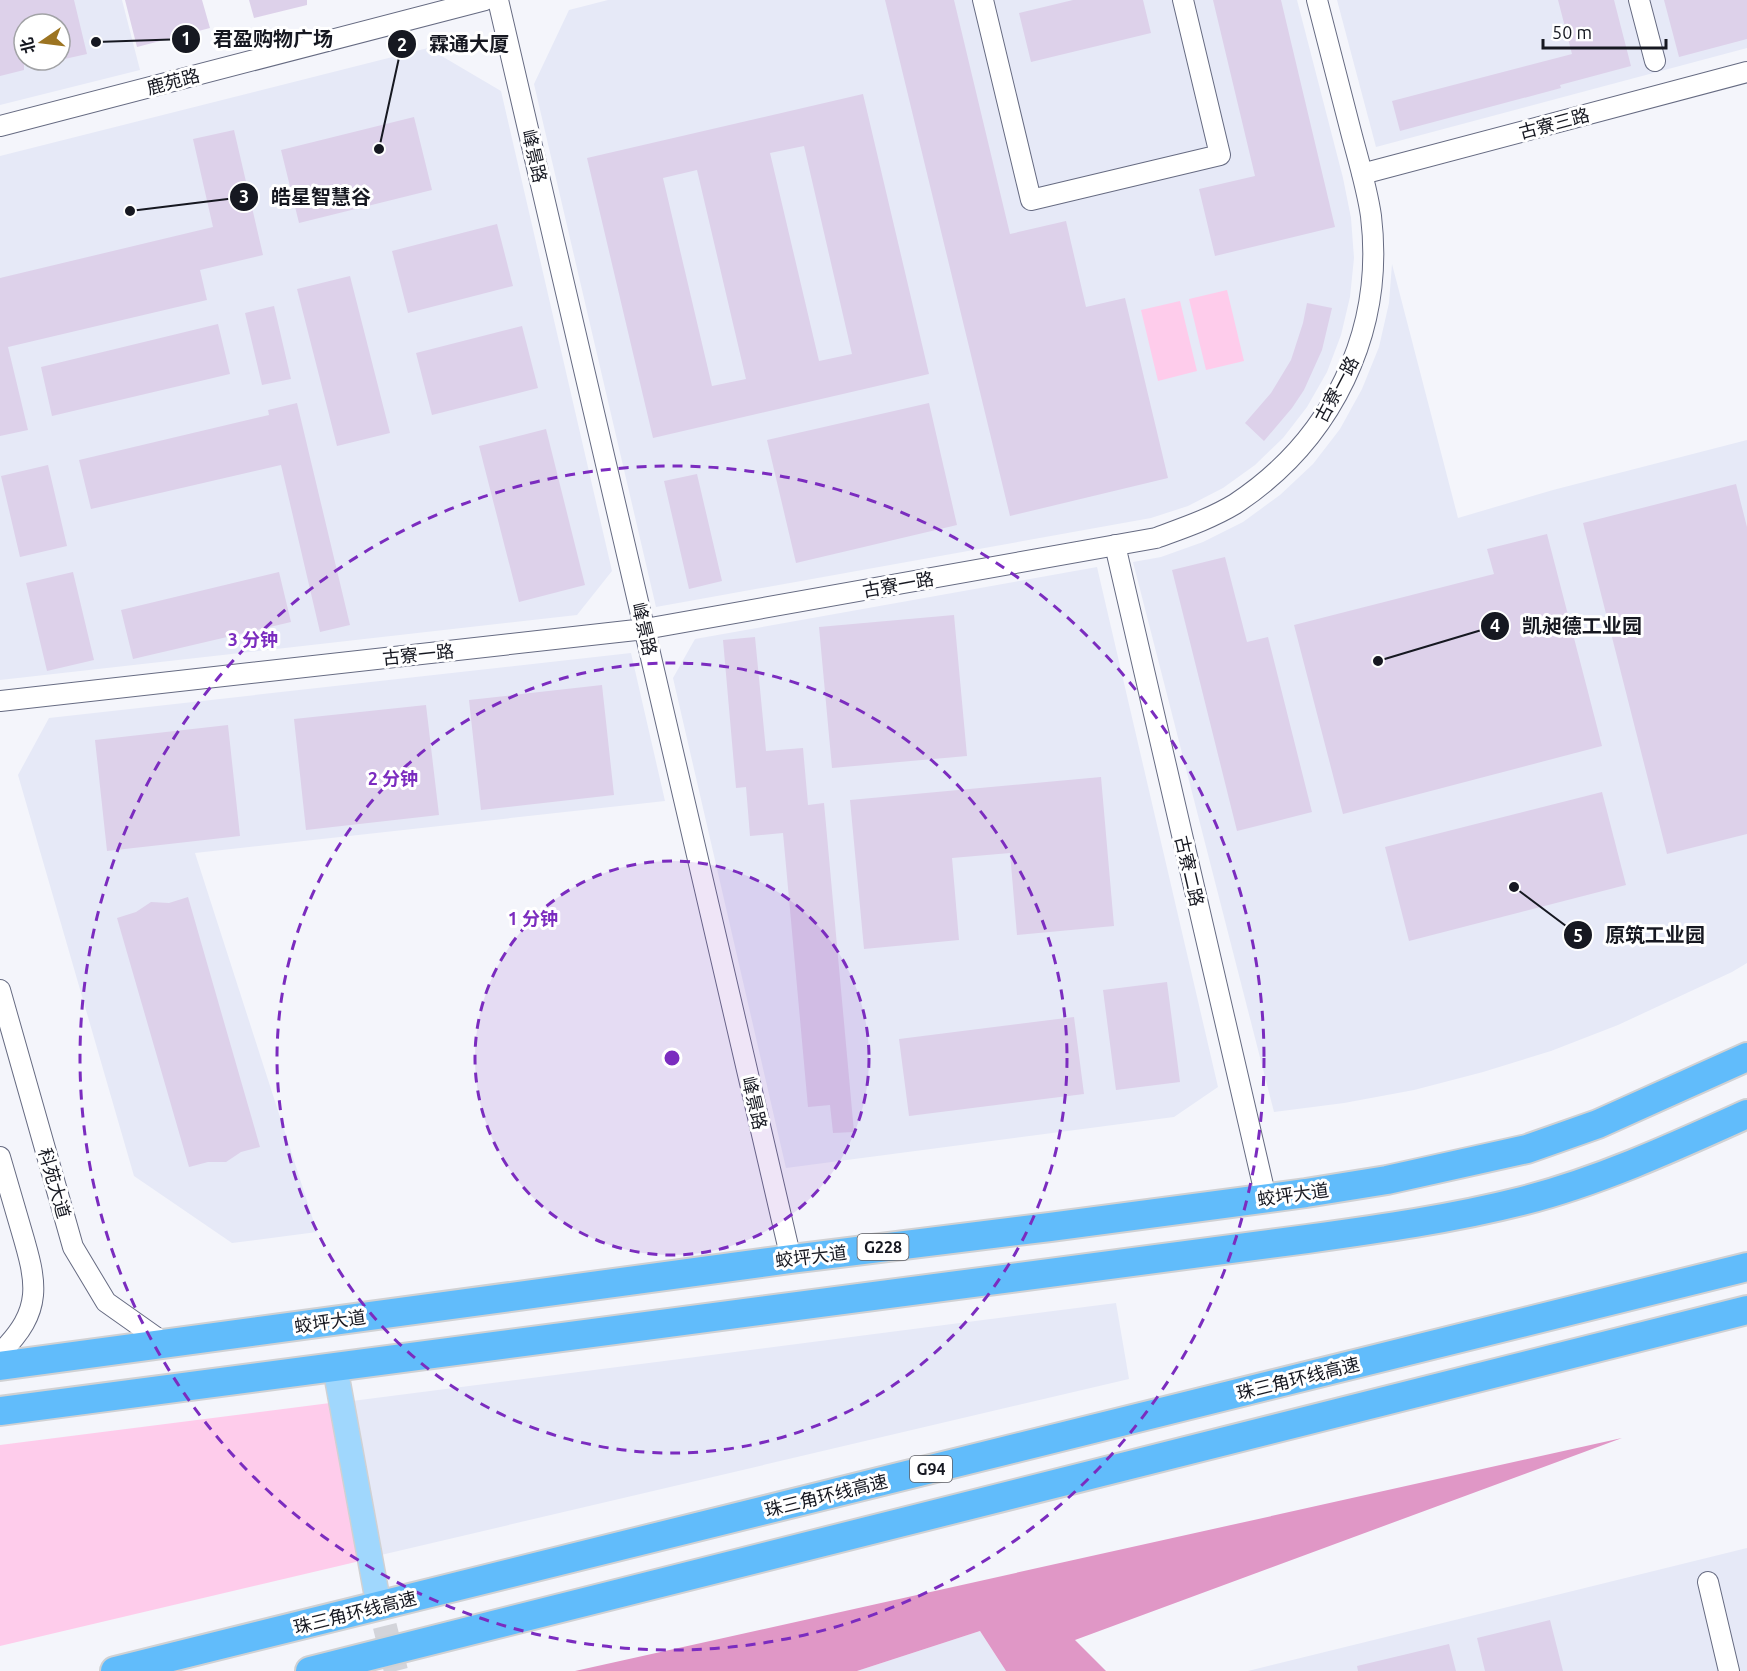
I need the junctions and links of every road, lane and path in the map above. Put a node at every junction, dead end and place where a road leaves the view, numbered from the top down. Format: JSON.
{"nodes":[{"id":1,"x":485,"y":0,"type":"edge"},
{"id":2,"x":498,"y":0,"type":"edge"},
{"id":3,"x":983,"y":0,"type":"edge"},
{"id":4,"x":1183,"y":0,"type":"edge"},
{"id":5,"x":1317,"y":0,"type":"edge"},
{"id":6,"x":1639,"y":0,"type":"edge"},
{"id":7,"x":1655,"y":62,"type":"dead end"},
{"id":8,"x":1747,"y":72,"type":"edge"},
{"id":9,"x":0,"y":126,"type":"edge"},
{"id":10,"x":1362,"y":174,"type":"junction"},
{"id":11,"x":1115,"y":545,"type":"junction"},
{"id":12,"x":645,"y":629,"type":"junction"},
{"id":13,"x":0,"y":701,"type":"edge"},
{"id":14,"x":0,"y":990,"type":"edge"},
{"id":15,"x":1747,"y":1057,"type":"edge"},
{"id":16,"x":1747,"y":1114,"type":"edge"},
{"id":17,"x":0,"y":1157,"type":"edge"},
{"id":18,"x":1266,"y":1198,"type":"junction"},
{"id":19,"x":791,"y":1258,"type":"junction"},
{"id":20,"x":1747,"y":1267,"type":"edge"},
{"id":21,"x":1747,"y":1310,"type":"edge"},
{"id":22,"x":164,"y":1343,"type":"junction"},
{"id":23,"x":0,"y":1353,"type":"edge"},
{"id":24,"x":0,"y":1366,"type":"edge"},
{"id":25,"x":335,"y":1367,"type":"junction"},
{"id":26,"x":0,"y":1411,"type":"edge"},
{"id":27,"x":1708,"y":1582,"type":"dead end"},
{"id":28,"x":376,"y":1591,"type":"tunnel mouth"},
{"id":29,"x":115,"y":1671,"type":"edge"},
{"id":30,"x":310,"y":1671,"type":"edge"},
{"id":31,"x":1729,"y":1671,"type":"edge"}],
"edges":[{"from":1,"to":9,"type":"street","name":"鹿苑路"},
{"from":2,"to":12,"type":"street","name":"峰景路"},
{"from":3,"to":4,"type":"street"},
{"from":5,"to":10,"type":"street","name":"古寮一路"},
{"from":6,"to":7,"type":"street"},
{"from":8,"to":10,"type":"street","name":"古寮三路"},
{"from":10,"to":11,"type":"street","name":"古寮一路"},
{"from":11,"to":12,"type":"street","name":"古寮一路"},
{"from":11,"to":18,"type":"street","name":"古寮二路"},
{"from":12,"to":13,"type":"street","name":"古寮一路"},
{"from":12,"to":19,"type":"street","name":"峰景路"},
{"from":14,"to":22,"type":"street","name":"科苑大道"},
{"from":15,"to":18,"type":"highway","name":"蛟坪大道","number":"G228"},
{"from":16,"to":25,"type":"highway"},
{"from":17,"to":23,"type":"street"},
{"from":18,"to":19,"type":"highway","name":"蛟坪大道","number":"G228"},
{"from":19,"to":22,"type":"highway","name":"蛟坪大道","number":"G228"},
{"from":20,"to":29,"type":"highway","name":"珠三角环线高速","number":"G94"},
{"from":21,"to":30,"type":"highway"},
{"from":22,"to":24,"type":"highway","name":"蛟坪大道","number":"G228"},
{"from":25,"to":26,"type":"highway"},
{"from":25,"to":28,"type":"main road"},
{"from":27,"to":31,"type":"street"}]}
